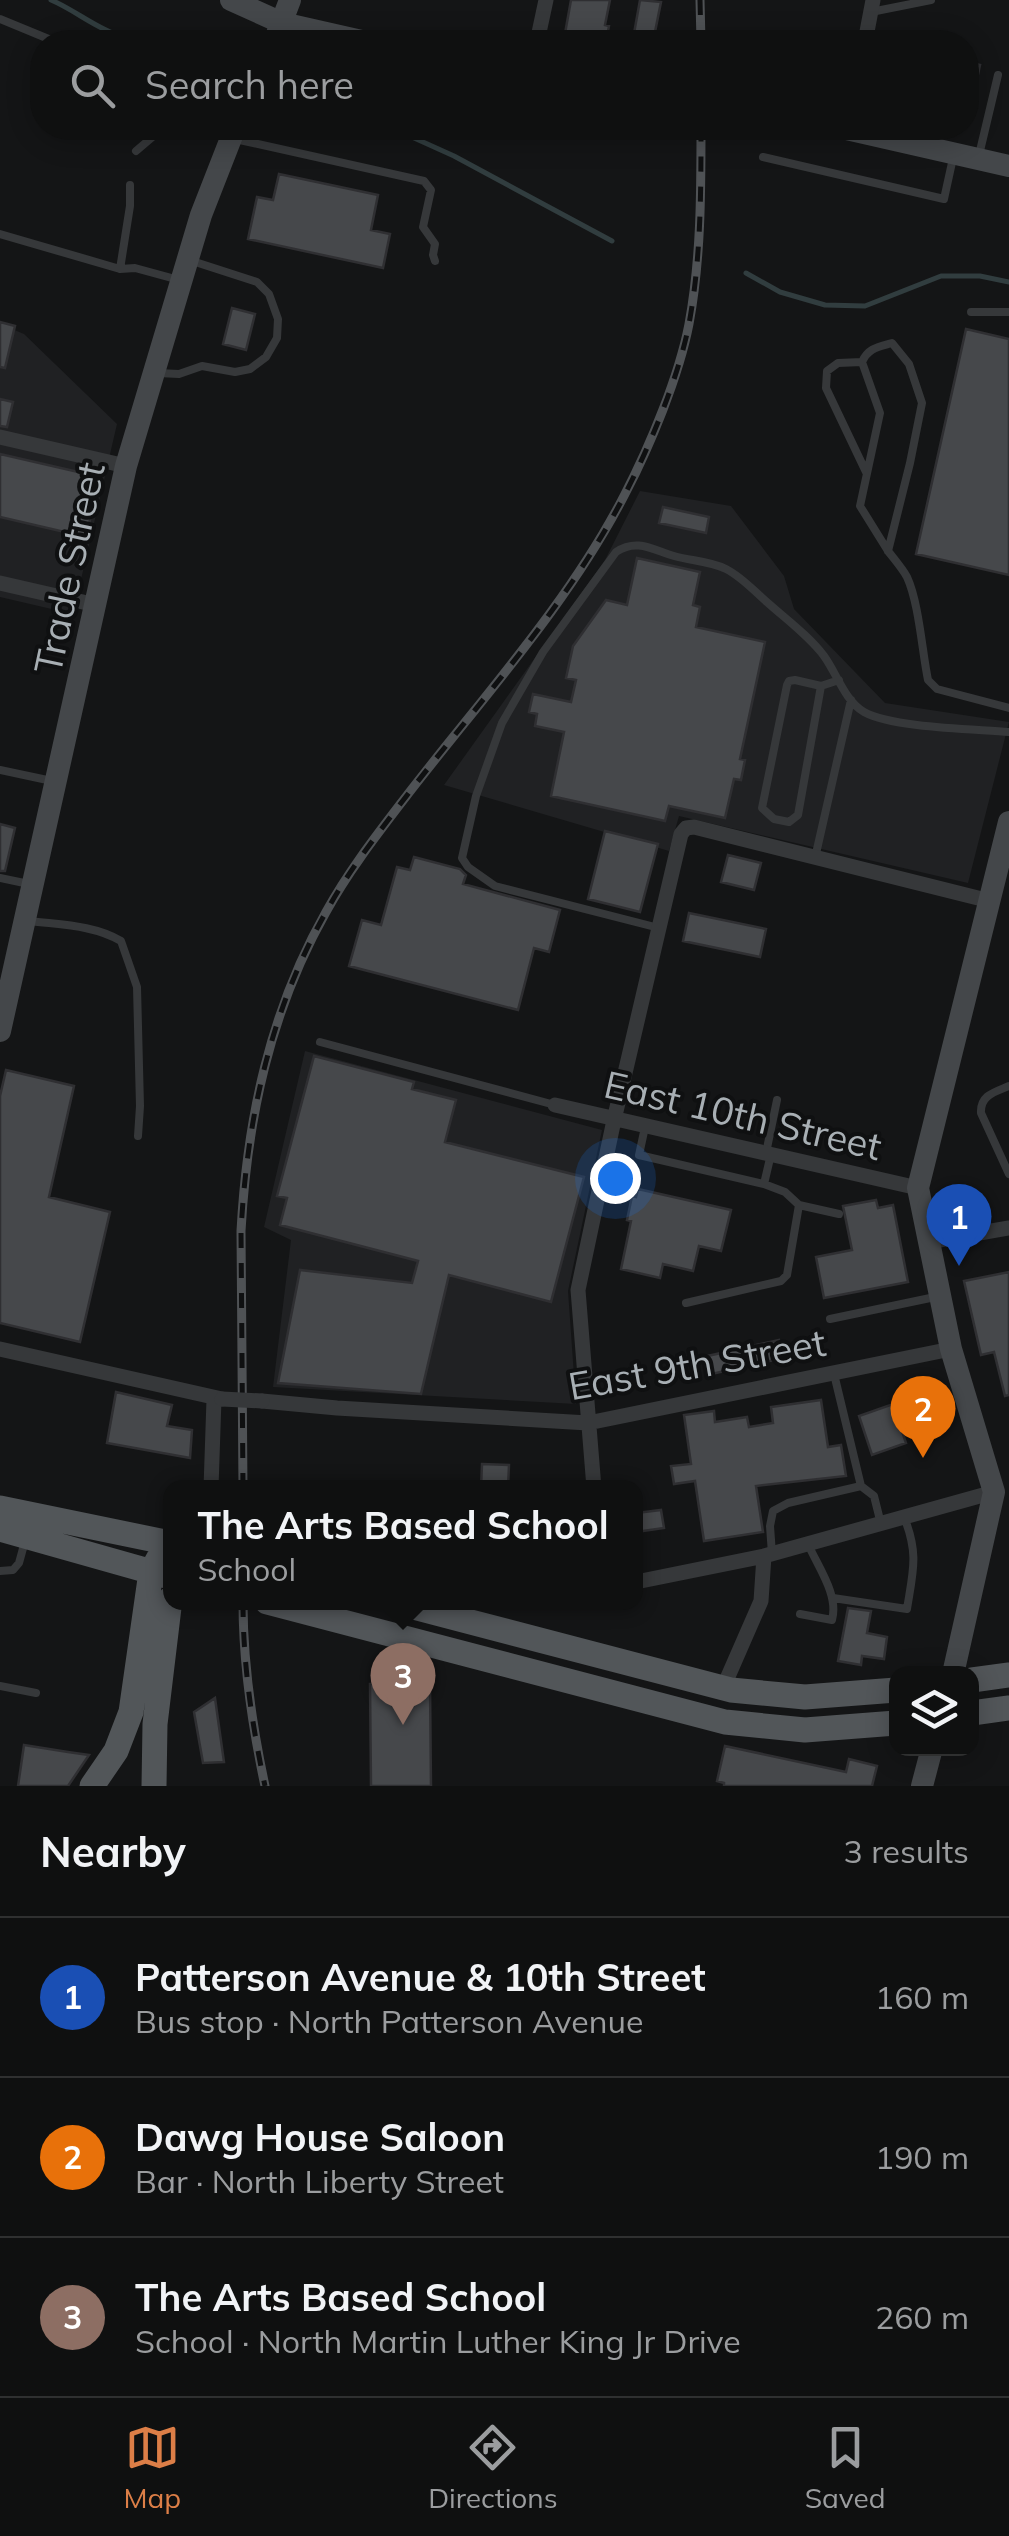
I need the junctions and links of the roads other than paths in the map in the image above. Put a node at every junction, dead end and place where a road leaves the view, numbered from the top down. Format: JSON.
{"nodes":[{"id":1,"x":231,"y":0,"type":"edge"},
{"id":2,"x":290,"y":0,"type":"edge"},
{"id":3,"x":546,"y":0,"type":"edge"},
{"id":4,"x":931,"y":0,"type":"edge"},
{"id":5,"x":872,"y":6,"type":"edge"},
{"id":6,"x":0,"y":19,"type":"edge"},
{"id":7,"x":274,"y":30,"type":"edge"},
{"id":8,"x":279,"y":30,"type":"edge"},
{"id":9,"x":539,"y":30,"type":"edge"},
{"id":10,"x":30,"y":31,"type":"edge"},
{"id":11,"x":998,"y":75,"type":"dead end"},
{"id":12,"x":149,"y":140,"type":"edge"},
{"id":13,"x":229,"y":140,"type":"edge"},
{"id":14,"x":263,"y":140,"type":"edge"},
{"id":15,"x":896,"y":140,"type":"edge"},
{"id":16,"x":136,"y":151,"type":"dead end"},
{"id":17,"x":954,"y":154,"type":"junction"},
{"id":18,"x":763,"y":157,"type":"dead end"},
{"id":19,"x":978,"y":159,"type":"junction"},
{"id":20,"x":1009,"y":166,"type":"edge"},
{"id":21,"x":130,"y":184,"type":"dead end"},
{"id":22,"x":0,"y":234,"type":"edge"},
{"id":23,"x":435,"y":261,"type":"dead end"},
{"id":24,"x":120,"y":269,"type":"junction"},
{"id":25,"x":184,"y":270,"type":"junction"},
{"id":26,"x":970,"y":312,"type":"dead end"},
{"id":27,"x":1009,"y":312,"type":"edge"},
{"id":28,"x":862,"y":362,"type":"junction"},
{"id":29,"x":153,"y":373,"type":"junction"},
{"id":30,"x":0,"y":437,"type":"edge"},
{"id":31,"x":126,"y":466,"type":"junction"},
{"id":32,"x":866,"y":472,"type":"junction"},
{"id":33,"x":888,"y":550,"type":"junction"},
{"id":34,"x":0,"y":583,"type":"edge"},
{"id":35,"x":96,"y":605,"type":"junction"},
{"id":36,"x":839,"y":680,"type":"junction"},
{"id":37,"x":822,"y":686,"type":"junction"},
{"id":38,"x":851,"y":700,"type":"junction"},
{"id":39,"x":1009,"y":708,"type":"edge"},
{"id":40,"x":1009,"y":732,"type":"edge"},
{"id":41,"x":0,"y":770,"type":"edge"},
{"id":42,"x":57,"y":782,"type":"junction"},
{"id":43,"x":1009,"y":822,"type":"edge"},
{"id":44,"x":815,"y":858,"type":"junction"},
{"id":45,"x":0,"y":878,"type":"edge"},
{"id":46,"x":34,"y":886,"type":"junction"},
{"id":47,"x":998,"y":903,"type":"junction"},
{"id":48,"x":26,"y":921,"type":"junction"},
{"id":49,"x":659,"y":928,"type":"junction"},
{"id":50,"x":6,"y":979,"type":"edge"},
{"id":51,"x":0,"y":1031,"type":"edge"},
{"id":52,"x":320,"y":1042,"type":"dead end"},
{"id":53,"x":1009,"y":1086,"type":"edge"},
{"id":54,"x":778,"y":1100,"type":"dead end"},
{"id":55,"x":555,"y":1105,"type":"joint"},
{"id":56,"x":614,"y":1120,"type":"junction"},
{"id":57,"x":645,"y":1127,"type":"junction"},
{"id":58,"x":138,"y":1136,"type":"dead end"},
{"id":59,"x":768,"y":1154,"type":"junction"},
{"id":60,"x":1009,"y":1174,"type":"edge"},
{"id":61,"x":764,"y":1184,"type":"junction"},
{"id":62,"x":918,"y":1188,"type":"junction"},
{"id":63,"x":799,"y":1205,"type":"junction"},
{"id":64,"x":839,"y":1214,"type":"dead end"},
{"id":65,"x":1009,"y":1228,"type":"edge"},
{"id":66,"x":928,"y":1242,"type":"junction"},
{"id":67,"x":940,"y":1296,"type":"junction"},
{"id":68,"x":686,"y":1303,"type":"dead end"},
{"id":69,"x":830,"y":1319,"type":"dead end"},
{"id":70,"x":0,"y":1349,"type":"edge"},
{"id":71,"x":951,"y":1349,"type":"junction"},
{"id":72,"x":834,"y":1373,"type":"junction"},
{"id":73,"x":218,"y":1399,"type":"junction"},
{"id":74,"x":588,"y":1423,"type":"junction"},
{"id":75,"x":212,"y":1480,"type":"edge"},
{"id":76,"x":593,"y":1480,"type":"edge"},
{"id":77,"x":861,"y":1486,"type":"junction"},
{"id":78,"x":1002,"y":1489,"type":"edge"},
{"id":79,"x":0,"y":1508,"type":"edge"},
{"id":80,"x":904,"y":1517,"type":"junction"},
{"id":81,"x":882,"y":1524,"type":"junction"},
{"id":82,"x":0,"y":1529,"type":"edge"},
{"id":83,"x":26,"y":1537,"type":"junction"},
{"id":84,"x":808,"y":1544,"type":"junction"},
{"id":85,"x":768,"y":1555,"type":"junction"},
{"id":86,"x":163,"y":1558,"type":"edge"},
{"id":87,"x":163,"y":1559,"type":"edge"},
{"id":88,"x":0,"y":1570,"type":"edge"},
{"id":89,"x":163,"y":1572,"type":"edge"},
{"id":90,"x":643,"y":1581,"type":"edge"},
{"id":91,"x":833,"y":1598,"type":"junction"},
{"id":92,"x":169,"y":1610,"type":"edge"},
{"id":93,"x":293,"y":1610,"type":"edge"},
{"id":94,"x":425,"y":1610,"type":"edge"},
{"id":95,"x":800,"y":1614,"type":"dead end"},
{"id":96,"x":955,"y":1666,"type":"edge"},
{"id":97,"x":1009,"y":1676,"type":"edge"},
{"id":98,"x":979,"y":1679,"type":"edge"},
{"id":99,"x":0,"y":1686,"type":"edge"},
{"id":100,"x":723,"y":1688,"type":"junction"},
{"id":101,"x":889,"y":1691,"type":"edge"},
{"id":102,"x":36,"y":1692,"type":"dead end"},
{"id":103,"x":1009,"y":1708,"type":"edge"},
{"id":104,"x":979,"y":1712,"type":"edge"},
{"id":105,"x":889,"y":1724,"type":"edge"},
{"id":106,"x":930,"y":1756,"type":"edge"},
{"id":107,"x":108,"y":1762,"type":"junction"},
{"id":108,"x":154,"y":1778,"type":"edge"},
{"id":109,"x":92,"y":1786,"type":"edge"},
{"id":110,"x":922,"y":1786,"type":"edge"}],
"edges":[{"from":1,"to":7,"type":"main road"},
{"from":2,"to":8,"type":"main road"},
{"from":3,"to":9,"type":"street"},
{"from":4,"to":5,"type":"lane"},
{"from":6,"to":10,"type":"lane"},
{"from":11,"to":19,"type":"lane"},
{"from":12,"to":16,"type":"lane"},
{"from":13,"to":25,"type":"main road","name":"Trade Street"},
{"from":14,"to":23,"type":"lane"},
{"from":15,"to":17,"type":"main road"},
{"from":17,"to":18,"type":"lane"},
{"from":17,"to":19,"type":"main road"},
{"from":19,"to":20,"type":"main road"},
{"from":21,"to":24,"type":"lane"},
{"from":22,"to":24,"type":"lane"},
{"from":24,"to":25,"type":"lane"},
{"from":25,"to":29,"type":"main road","name":"Trade Street"},
{"from":25,"to":29,"type":"lane"},
{"from":26,"to":27,"type":"lane"},
{"from":28,"to":32,"type":"lane"},
{"from":28,"to":32,"type":"lane"},
{"from":28,"to":33,"type":"lane"},
{"from":29,"to":31,"type":"main road","name":"Trade Street"},
{"from":30,"to":31,"type":"street"},
{"from":31,"to":35,"type":"main road","name":"Trade Street"},
{"from":32,"to":33,"type":"lane"},
{"from":33,"to":39,"type":"lane"},
{"from":34,"to":35,"type":"street"},
{"from":35,"to":42,"type":"main road","name":"Trade Street"},
{"from":36,"to":37,"type":"lane"},
{"from":36,"to":38,"type":"lane"},
{"from":36,"to":49,"type":"lane"},
{"from":37,"to":37,"type":"lane"},
{"from":38,"to":40,"type":"lane"},
{"from":38,"to":44,"type":"lane"},
{"from":41,"to":42,"type":"lane"},
{"from":42,"to":46,"type":"main road","name":"Trade Street"},
{"from":43,"to":47,"type":"main road"},
{"from":44,"to":47,"type":"street"},
{"from":44,"to":49,"type":"street"},
{"from":45,"to":46,"type":"lane"},
{"from":46,"to":48,"type":"main road","name":"Trade Street"},
{"from":47,"to":62,"type":"main road"},
{"from":48,"to":50,"type":"main road","name":"Trade Street"},
{"from":48,"to":58,"type":"lane"},
{"from":49,"to":56,"type":"street"},
{"from":50,"to":51,"type":"main road","name":"Trade Street"},
{"from":52,"to":55,"type":"lane"},
{"from":53,"to":60,"type":"lane"},
{"from":54,"to":59,"type":"lane"},
{"from":55,"to":56,"type":"street","name":"East 10th Street"},
{"from":56,"to":57,"type":"street","name":"East 10th Street"},
{"from":56,"to":74,"type":"street"},
{"from":57,"to":59,"type":"street","name":"East 10th Street"},
{"from":57,"to":61,"type":"lane"},
{"from":59,"to":61,"type":"lane"},
{"from":59,"to":62,"type":"street","name":"East 10th Street"},
{"from":61,"to":63,"type":"lane"},
{"from":62,"to":66,"type":"main road"},
{"from":63,"to":64,"type":"lane"},
{"from":63,"to":68,"type":"lane"},
{"from":65,"to":66,"type":"street"},
{"from":66,"to":67,"type":"main road"},
{"from":67,"to":69,"type":"lane"},
{"from":67,"to":71,"type":"main road"},
{"from":70,"to":73,"type":"street","name":"East 9th Street"},
{"from":71,"to":72,"type":"street","name":"East 9th Street"},
{"from":71,"to":78,"type":"main road"},
{"from":72,"to":74,"type":"street","name":"East 9th Street"},
{"from":72,"to":77,"type":"lane"},
{"from":73,"to":74,"type":"street","name":"East 9th Street","bridge":true},
{"from":73,"to":75,"type":"street"},
{"from":74,"to":76,"type":"street"},
{"from":77,"to":81,"type":"lane"},
{"from":77,"to":85,"type":"lane"},
{"from":78,"to":80,"type":"street"},
{"from":78,"to":96,"type":"main road"},
{"from":79,"to":86,"type":"main road"},
{"from":80,"to":81,"type":"street"},
{"from":80,"to":91,"type":"lane"},
{"from":81,"to":84,"type":"street"},
{"from":82,"to":83,"type":"main road"},
{"from":83,"to":87,"type":"main road"},
{"from":83,"to":88,"type":"lane"},
{"from":84,"to":85,"type":"street"},
{"from":84,"to":91,"type":"lane"},
{"from":85,"to":90,"type":"street"},
{"from":85,"to":100,"type":"street"},
{"from":89,"to":107,"type":"main road"},
{"from":91,"to":95,"type":"lane"},
{"from":92,"to":108,"type":"main road"},
{"from":93,"to":105,"type":"main road"},
{"from":94,"to":100,"type":"main road"},
{"from":97,"to":98,"type":"main road"},
{"from":99,"to":102,"type":"lane"},
{"from":100,"to":101,"type":"main road"},
{"from":103,"to":104,"type":"main road"},
{"from":106,"to":110,"type":"main road"},
{"from":107,"to":108,"type":"main road"},
{"from":107,"to":109,"type":"main road"}]}
